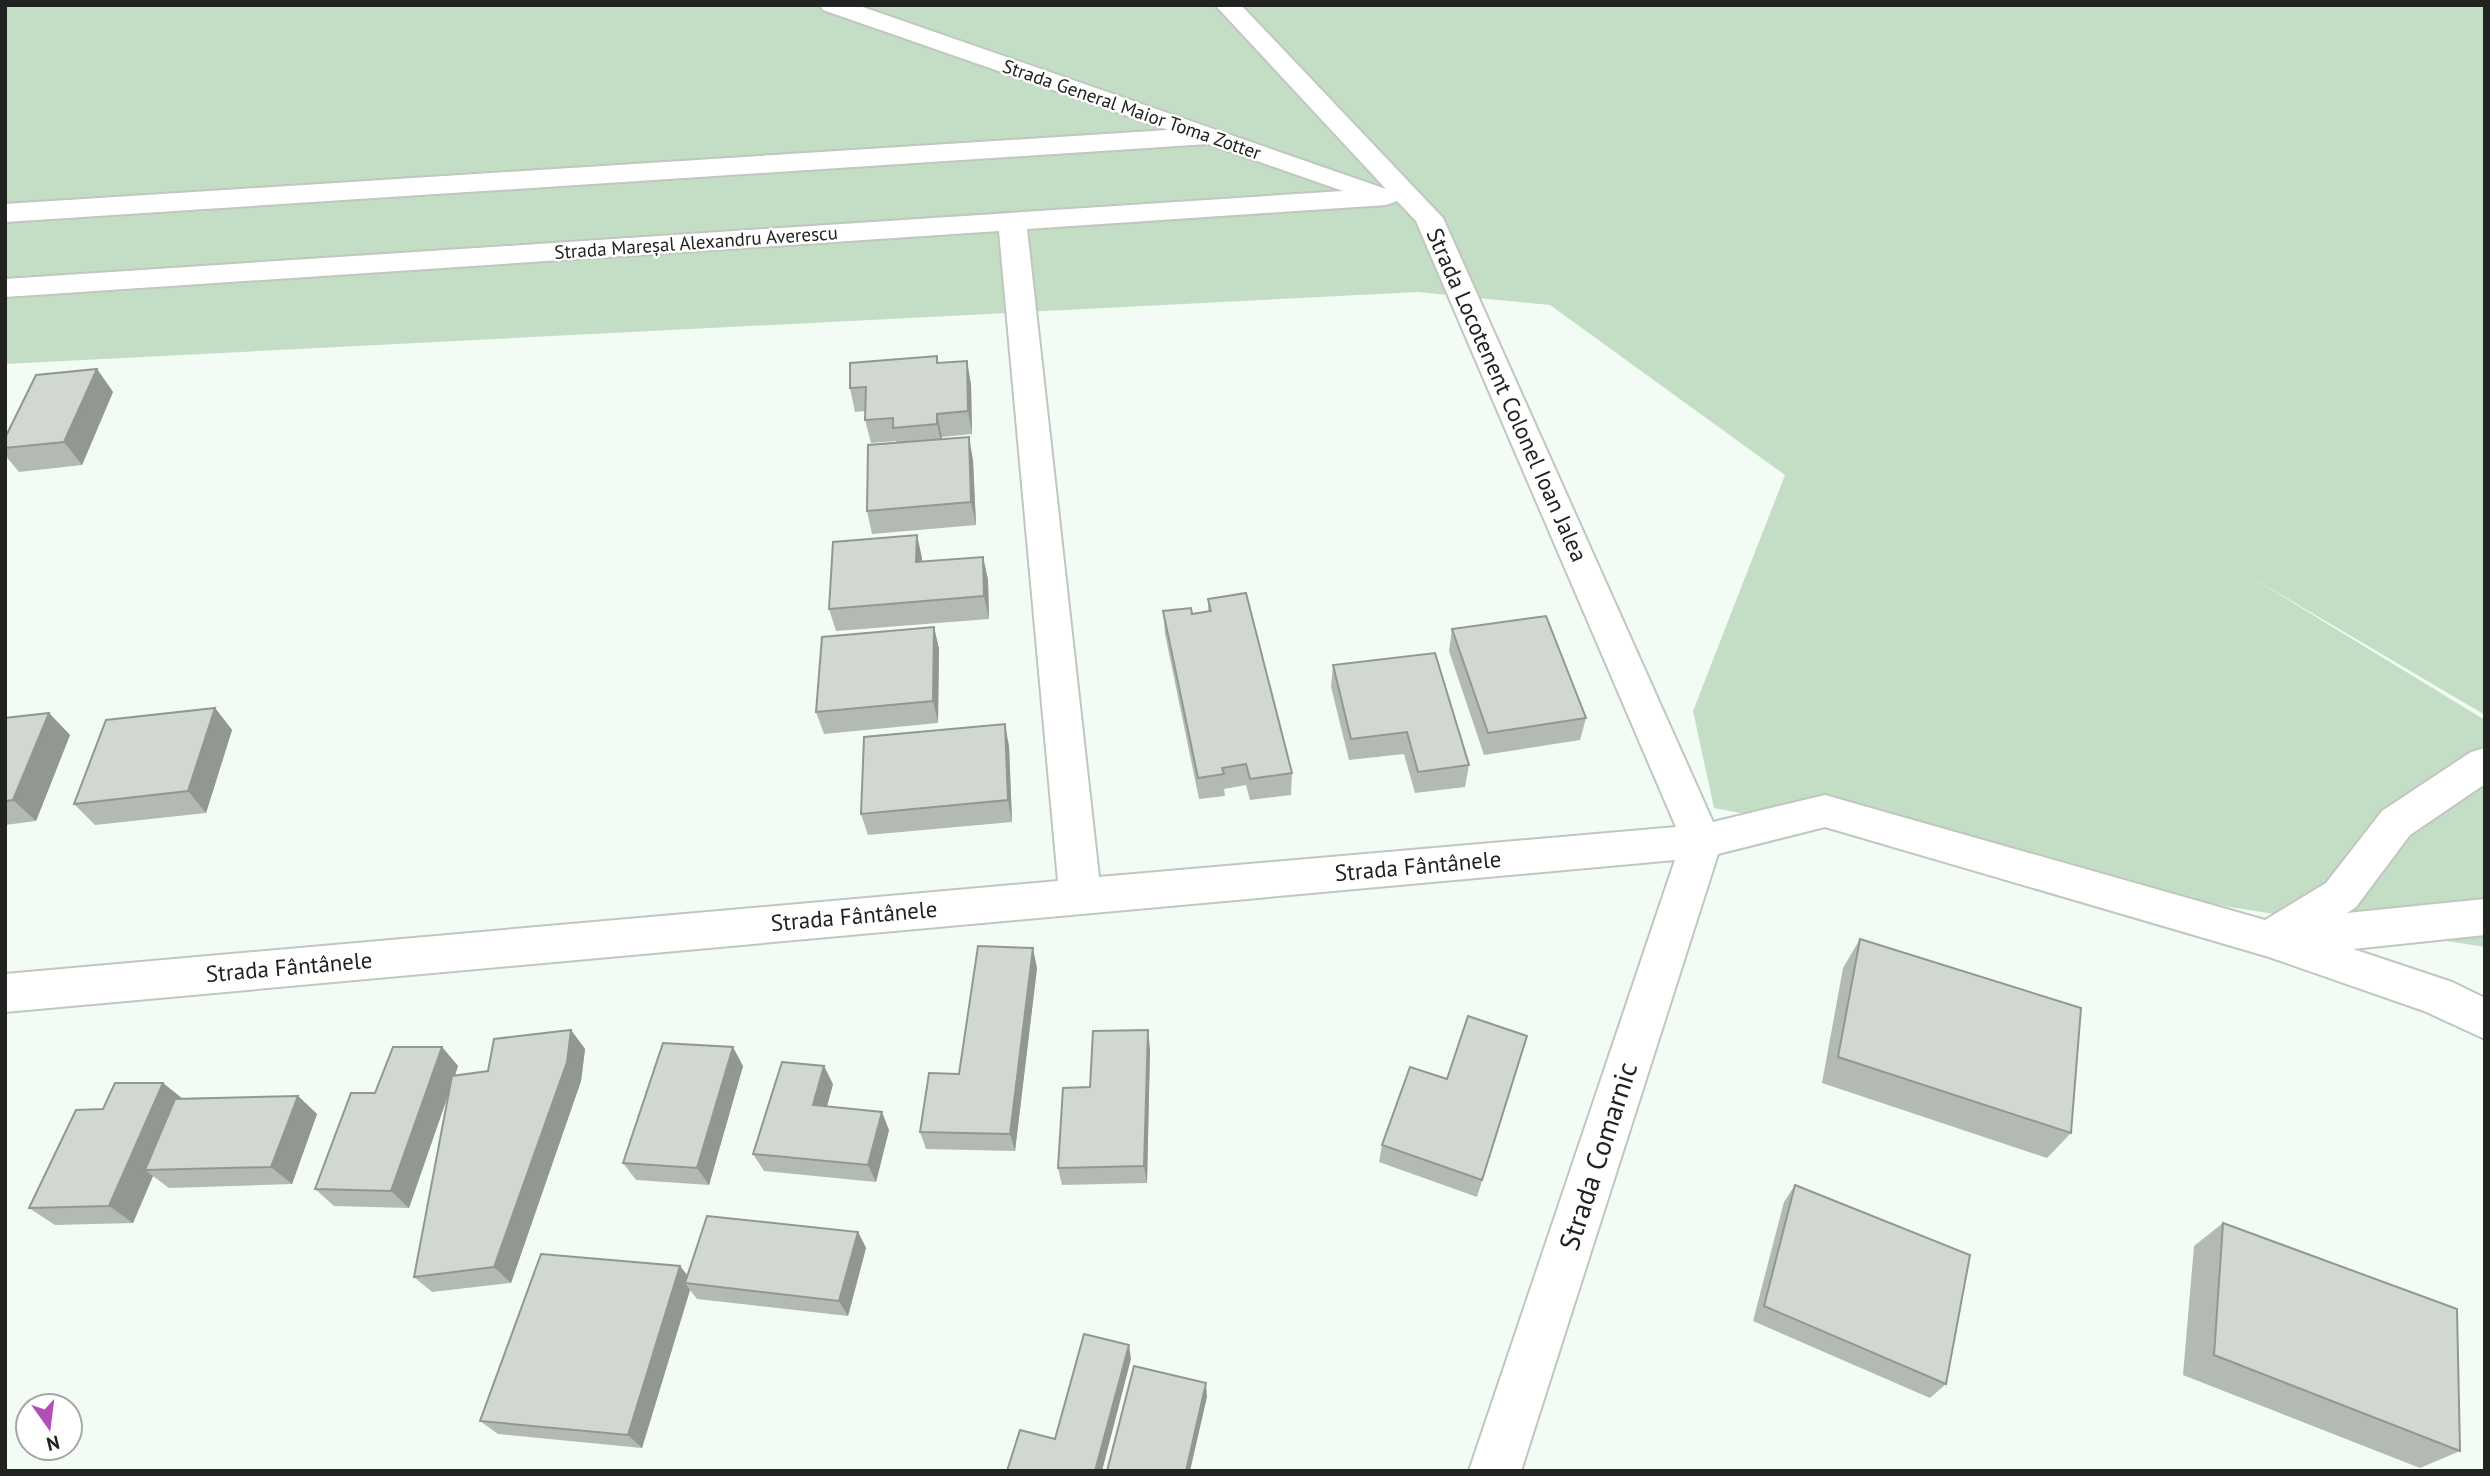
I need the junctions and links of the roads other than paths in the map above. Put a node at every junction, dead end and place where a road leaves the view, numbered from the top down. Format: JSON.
{"nodes":[{"id":1,"x":832,"y":5,"type":"edge"},
{"id":2,"x":1227,"y":5,"type":"edge"},
{"id":3,"x":1209,"y":136,"type":"junction"},
{"id":4,"x":1386,"y":197,"type":"junction"},
{"id":5,"x":5,"y":213,"type":"edge"},
{"id":6,"x":1429,"y":218,"type":"junction"},
{"id":7,"x":1012,"y":221,"type":"junction"},
{"id":8,"x":5,"y":288,"type":"edge"},
{"id":9,"x":2485,"y":763,"type":"edge"},
{"id":10,"x":1702,"y":841,"type":"junction"},
{"id":11,"x":1080,"y":896,"type":"junction"},
{"id":12,"x":2485,"y":917,"type":"edge"},
{"id":13,"x":2269,"y":939,"type":"junction"},
{"id":14,"x":5,"y":993,"type":"edge"},
{"id":15,"x":2485,"y":1019,"type":"edge"},
{"id":16,"x":1494,"y":1471,"type":"edge"}],
"edges":[{"from":1,"to":3,"type":"street","name":"Strada General Maior Toma Zotter"},
{"from":2,"to":6,"type":"street","name":"Strada Locotenent Colonel Ioan Jalea"},
{"from":3,"to":4,"type":"street","name":"Strada General Maior Toma Zotter"},
{"from":3,"to":5,"type":"street"},
{"from":4,"to":6,"type":"street","name":"Strada General Maior Toma Zotter"},
{"from":4,"to":7,"type":"street","name":"Strada Mareșal Alexandru Averescu"},
{"from":6,"to":10,"type":"street","name":"Strada Locotenent Colonel Ioan Jalea"},
{"from":7,"to":8,"type":"street","name":"Strada Mareșal Alexandru Averescu"},
{"from":7,"to":11,"type":"street"},
{"from":9,"to":13,"type":"street"},
{"from":10,"to":11,"type":"street","name":"Strada Fântânele"},
{"from":10,"to":13,"type":"street","name":"Strada Fântânele"},
{"from":10,"to":16,"type":"street","name":"Strada Comarnic"},
{"from":11,"to":14,"type":"street","name":"Strada Fântânele"},
{"from":12,"to":13,"type":"street"},
{"from":13,"to":15,"type":"street","name":"Strada Fântânele"}]}
